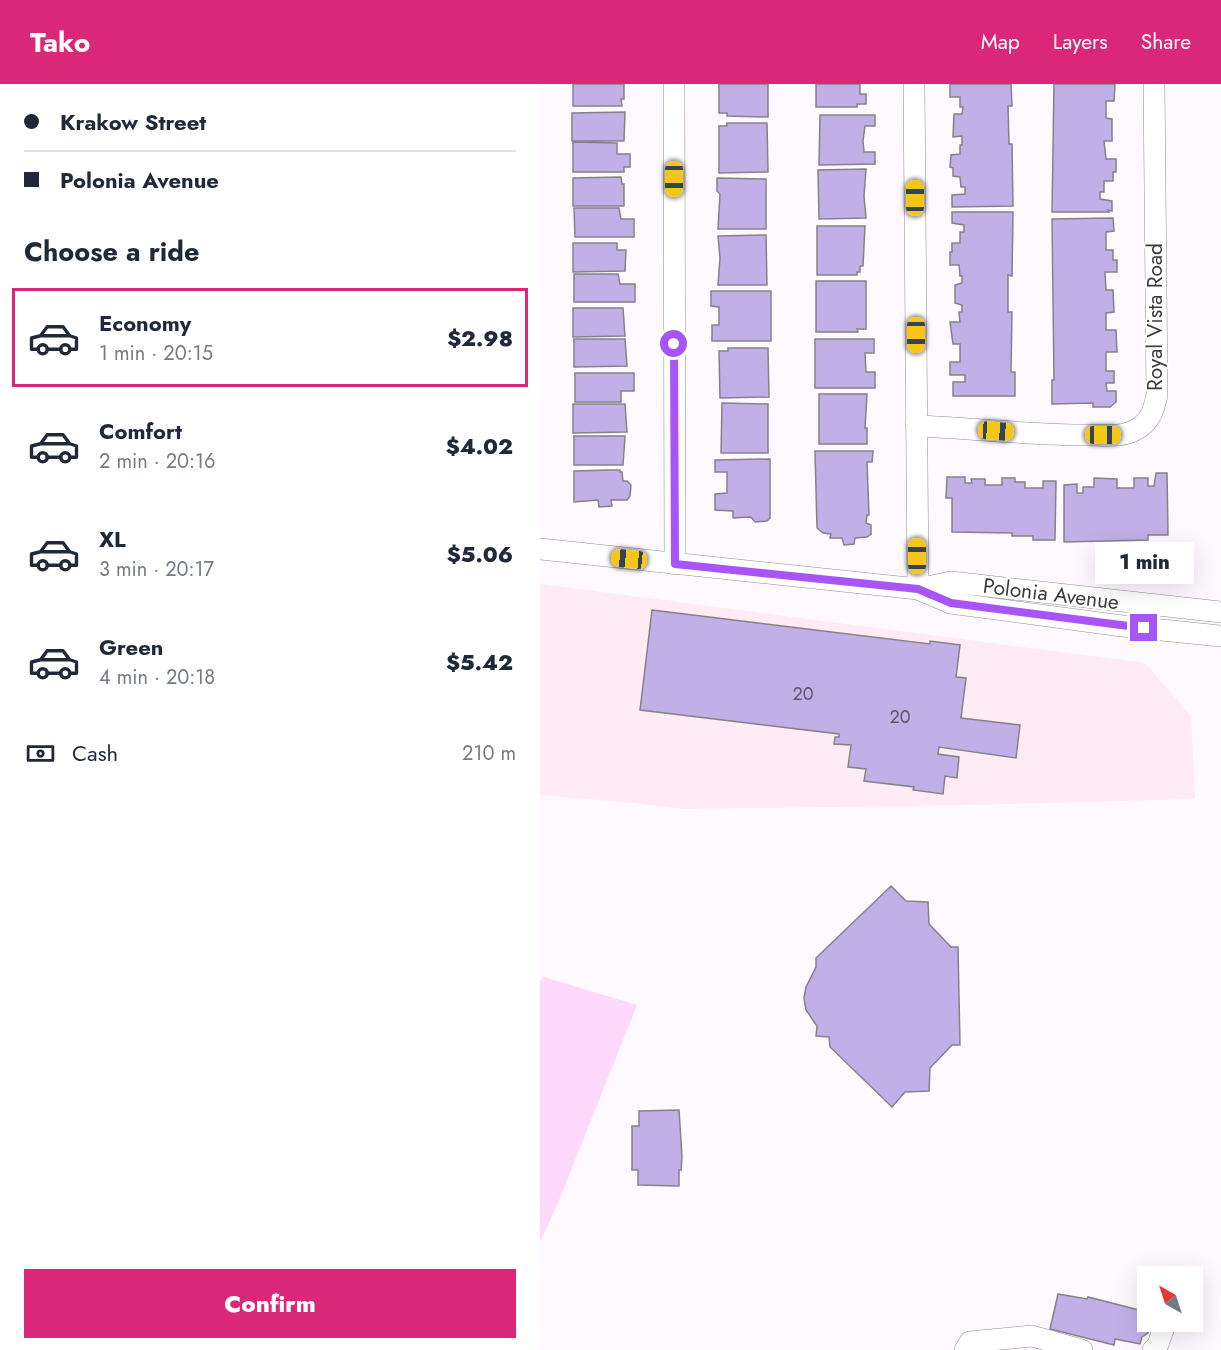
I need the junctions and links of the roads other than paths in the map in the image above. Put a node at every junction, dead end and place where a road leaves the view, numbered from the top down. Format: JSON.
{"nodes":[{"id":1,"x":674,"y":84,"type":"edge"},
{"id":2,"x":914,"y":84,"type":"edge"},
{"id":3,"x":1154,"y":84,"type":"edge"},
{"id":4,"x":916,"y":426,"type":"junction"},
{"id":5,"x":540,"y":549,"type":"edge"},
{"id":6,"x":675,"y":564,"type":"junction"},
{"id":7,"x":918,"y":589,"type":"junction"},
{"id":8,"x":1221,"y":612,"type":"edge"},
{"id":9,"x":1221,"y":636,"type":"edge"},
{"id":10,"x":1162,"y":1332,"type":"edge"},
{"id":11,"x":965,"y":1350,"type":"edge"},
{"id":12,"x":1082,"y":1350,"type":"edge"},
{"id":13,"x":1153,"y":1350,"type":"edge"}],
"edges":[{"from":1,"to":6,"type":"street"},
{"from":2,"to":4,"type":"street"},
{"from":3,"to":4,"type":"street","name":"Royal Vista Road"},
{"from":4,"to":7,"type":"street"},
{"from":5,"to":6,"type":"street","name":"Polonia Avenue"},
{"from":6,"to":7,"type":"street","name":"Polonia Avenue"},
{"from":7,"to":8,"type":"street","name":"Polonia Avenue"},
{"from":7,"to":9,"type":"street","name":"Polonia Avenue"},
{"from":10,"to":13,"type":"street"},
{"from":11,"to":12,"type":"street"}]}
